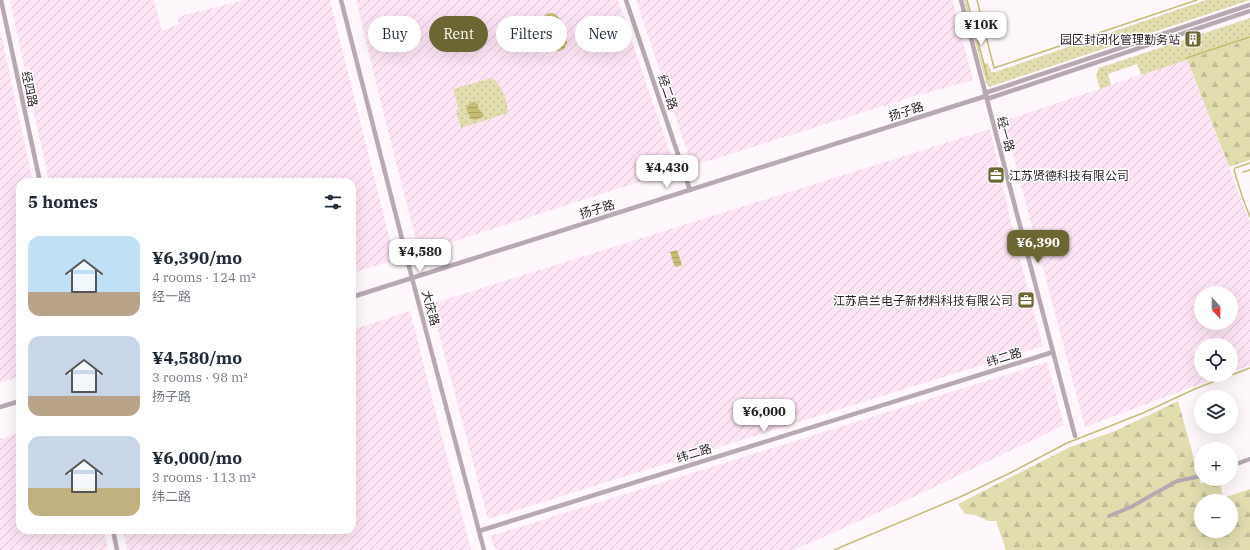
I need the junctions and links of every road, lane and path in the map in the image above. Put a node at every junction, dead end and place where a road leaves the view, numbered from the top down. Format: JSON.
{"nodes":[{"id":1,"x":1,"y":0,"type":"edge"},
{"id":2,"x":341,"y":0,"type":"edge"},
{"id":3,"x":626,"y":0,"type":"edge"},
{"id":4,"x":961,"y":0,"type":"edge"},
{"id":5,"x":1250,"y":5,"type":"edge"},
{"id":6,"x":1250,"y":11,"type":"edge"},
{"id":7,"x":986,"y":96,"type":"junction"},
{"id":8,"x":39,"y":178,"type":"edge"},
{"id":9,"x":690,"y":190,"type":"junction"},
{"id":10,"x":412,"y":278,"type":"junction"},
{"id":11,"x":356,"y":296,"type":"edge"},
{"id":12,"x":1053,"y":352,"type":"junction"},
{"id":13,"x":16,"y":401,"type":"edge"},
{"id":14,"x":0,"y":407,"type":"edge"},
{"id":15,"x":1075,"y":436,"type":"dead end"},
{"id":16,"x":1250,"y":459,"type":"edge"},
{"id":17,"x":1238,"y":463,"type":"edge"},
{"id":18,"x":1194,"y":477,"type":"edge"},
{"id":19,"x":1109,"y":516,"type":"dead end"},
{"id":20,"x":479,"y":530,"type":"junction"},
{"id":21,"x":114,"y":534,"type":"edge"},
{"id":22,"x":117,"y":550,"type":"edge"},
{"id":23,"x":484,"y":550,"type":"edge"}],
"edges":[{"from":1,"to":8,"type":"street","name":"经四路"},
{"from":2,"to":10,"type":"street","name":"大庆路"},
{"from":3,"to":9,"type":"street","name":"经二路"},
{"from":4,"to":7,"type":"street","name":"经一路"},
{"from":5,"to":7,"type":"street","name":"扬子路"},
{"from":6,"to":7,"type":"street","name":"扬子路"},
{"from":7,"to":9,"type":"street","name":"扬子路"},
{"from":7,"to":12,"type":"street","name":"经一路"},
{"from":9,"to":10,"type":"street","name":"扬子路"},
{"from":10,"to":11,"type":"street","name":"扬子路"},
{"from":10,"to":20,"type":"street","name":"大庆路"},
{"from":12,"to":15,"type":"street","name":"经一路"},
{"from":12,"to":20,"type":"street","name":"纬二路"},
{"from":13,"to":14,"type":"street"},
{"from":16,"to":17,"type":"street"},
{"from":18,"to":19,"type":"street"},
{"from":20,"to":23,"type":"street","name":"大庆路"},
{"from":21,"to":22,"type":"street"}]}
